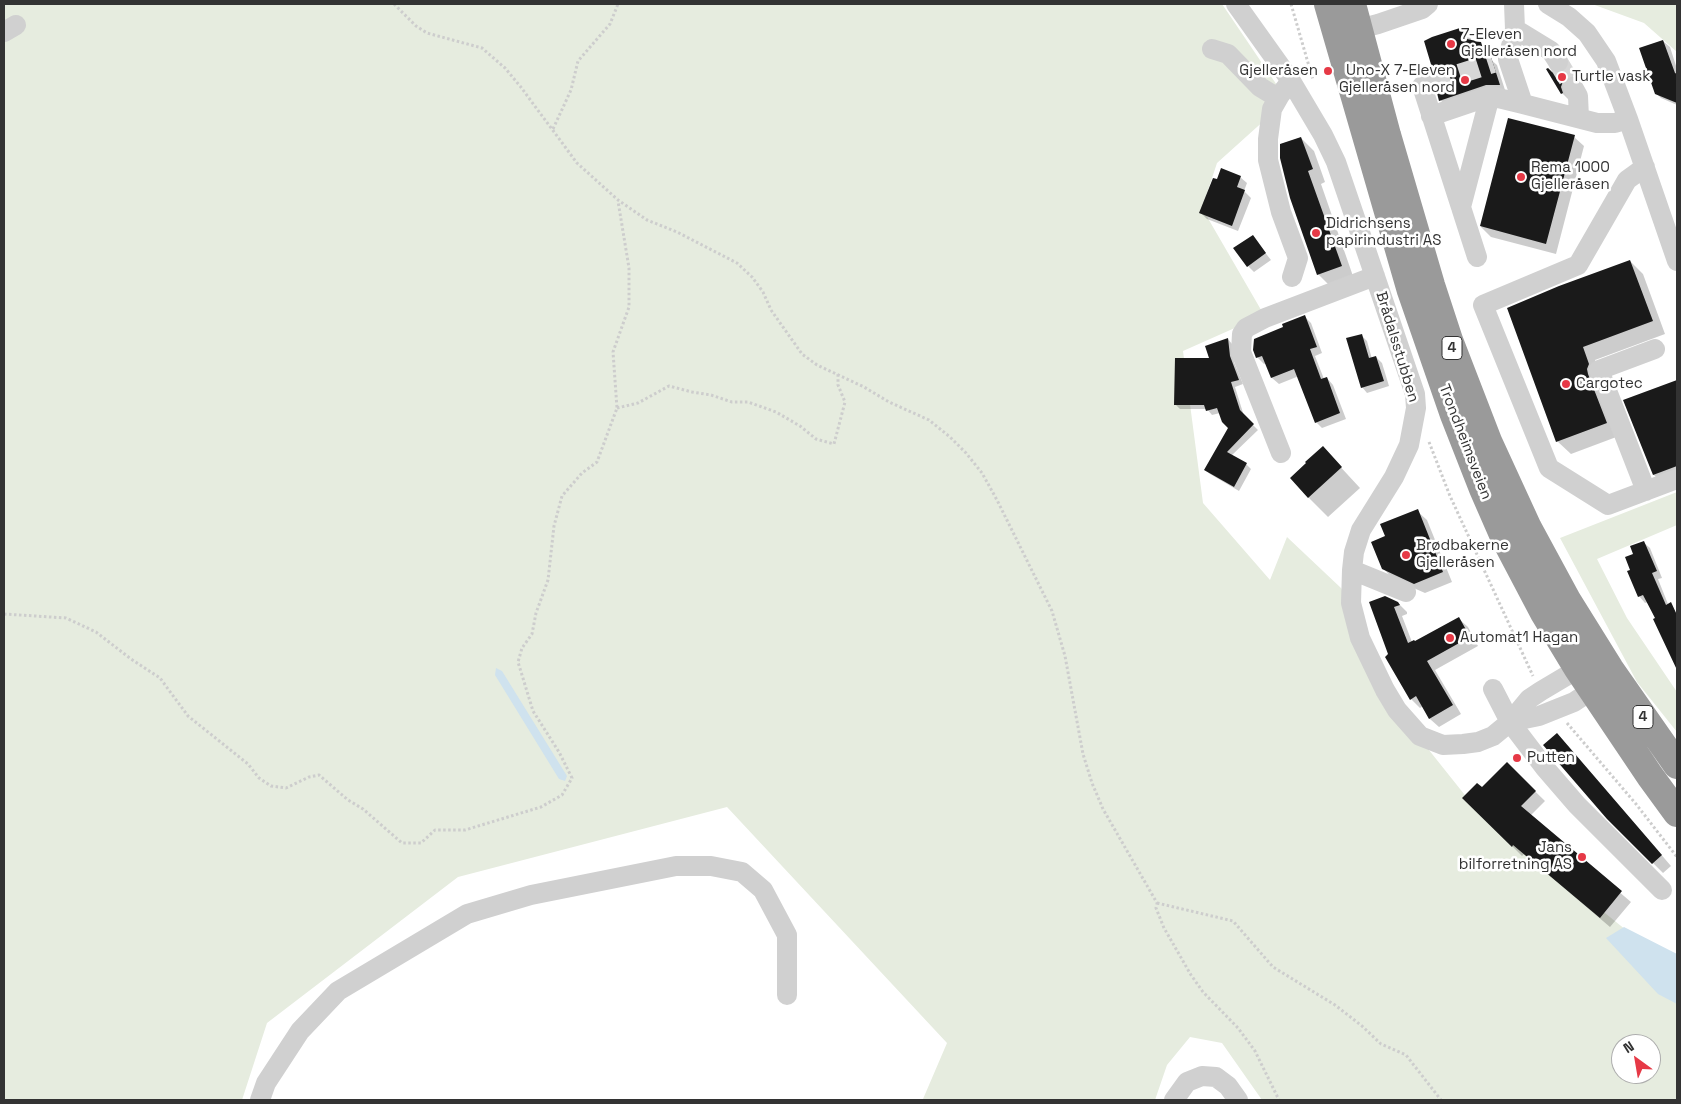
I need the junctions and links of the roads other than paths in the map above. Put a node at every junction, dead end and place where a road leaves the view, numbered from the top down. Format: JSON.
{"nodes":[{"id":1,"x":1236,"y":4,"type":"edge"},
{"id":2,"x":1428,"y":4,"type":"edge"},
{"id":3,"x":1514,"y":4,"type":"edge"},
{"id":4,"x":1548,"y":4,"type":"edge"},
{"id":5,"x":1344,"y":12,"type":"edge"},
{"id":6,"x":1515,"y":29,"type":"junction"},
{"id":7,"x":1212,"y":49,"type":"dead end"},
{"id":8,"x":1554,"y":56,"type":"tunnel mouth"},
{"id":9,"x":1291,"y":81,"type":"junction"},
{"id":10,"x":1431,"y":83,"type":"dead end"},
{"id":11,"x":1575,"y":92,"type":"tunnel mouth"},
{"id":12,"x":1490,"y":96,"type":"junction"},
{"id":13,"x":1278,"y":98,"type":"junction"},
{"id":14,"x":1523,"y":104,"type":"junction"},
{"id":15,"x":1431,"y":116,"type":"junction"},
{"id":16,"x":1579,"y":118,"type":"junction"},
{"id":17,"x":1628,"y":119,"type":"junction"},
{"id":18,"x":1644,"y":167,"type":"junction"},
{"id":19,"x":1461,"y":207,"type":"junction"},
{"id":20,"x":1673,"y":233,"type":"edge"},
{"id":21,"x":1477,"y":257,"type":"dead end"},
{"id":22,"x":1677,"y":261,"type":"edge"},
{"id":23,"x":1375,"y":276,"type":"junction"},
{"id":24,"x":1292,"y":277,"type":"dead end"},
{"id":25,"x":1655,"y":349,"type":"dead end"},
{"id":26,"x":1281,"y":453,"type":"dead end"},
{"id":27,"x":1677,"y":479,"type":"edge"},
{"id":28,"x":1646,"y":491,"type":"junction"},
{"id":29,"x":1352,"y":570,"type":"junction"},
{"id":30,"x":1406,"y":592,"type":"dead end"},
{"id":31,"x":1610,"y":668,"type":"junction"},
{"id":32,"x":1585,"y":679,"type":"junction"},
{"id":33,"x":1493,"y":688,"type":"dead end"},
{"id":34,"x":1510,"y":722,"type":"junction"},
{"id":35,"x":1677,"y":765,"type":"edge"},
{"id":36,"x":1677,"y":813,"type":"edge"},
{"id":37,"x":1662,"y":890,"type":"dead end"},
{"id":38,"x":787,"y":995,"type":"dead end"},
{"id":39,"x":260,"y":1100,"type":"edge"},
{"id":40,"x":1174,"y":1100,"type":"edge"},
{"id":41,"x":1238,"y":1100,"type":"edge"}],
"edges":[{"from":1,"to":9,"type":"street","name":"Brådalsstubben"},
{"from":2,"to":5,"type":"street"},
{"from":3,"to":6,"type":"street"},
{"from":4,"to":17,"type":"street"},
{"from":5,"to":31,"type":"highway","name":"Trondheimsveien","number":"4"},
{"from":5,"to":32,"type":"highway","name":"Trondheimsveien","number":"4"},
{"from":6,"to":8,"type":"street"},
{"from":6,"to":14,"type":"street"},
{"from":7,"to":13,"type":"street"},
{"from":9,"to":13,"type":"street"},
{"from":9,"to":23,"type":"street","name":"Brådalsstubben"},
{"from":10,"to":15,"type":"street"},
{"from":11,"to":16,"type":"street"},
{"from":12,"to":14,"type":"street"},
{"from":12,"to":15,"type":"street"},
{"from":12,"to":19,"type":"street"},
{"from":13,"to":24,"type":"street"},
{"from":14,"to":16,"type":"street"},
{"from":15,"to":19,"type":"street"},
{"from":16,"to":17,"type":"street"},
{"from":17,"to":18,"type":"street"},
{"from":18,"to":20,"type":"street"},
{"from":18,"to":28,"type":"street"},
{"from":19,"to":21,"type":"street"},
{"from":20,"to":22,"type":"street"},
{"from":23,"to":26,"type":"street","name":"Brådalsstubben"},
{"from":23,"to":29,"type":"street","name":"Brådalsstubben"},
{"from":25,"to":28,"type":"street"},
{"from":27,"to":28,"type":"street"},
{"from":29,"to":30,"type":"street"},
{"from":29,"to":34,"type":"street","name":"Brådalsstubben"},
{"from":31,"to":32,"type":"street","name":"Brådalsstubben"},
{"from":31,"to":35,"type":"highway","name":"Trondheimsveien","number":"4"},
{"from":32,"to":34,"type":"street","name":"Brådalsstubben"},
{"from":32,"to":34,"type":"street","name":"Brådalsstubben"},
{"from":32,"to":36,"type":"highway","name":"Trondheimsveien","number":"4"},
{"from":33,"to":34,"type":"street"},
{"from":34,"to":37,"type":"street"},
{"from":38,"to":39,"type":"street"},
{"from":40,"to":41,"type":"street"}]}
